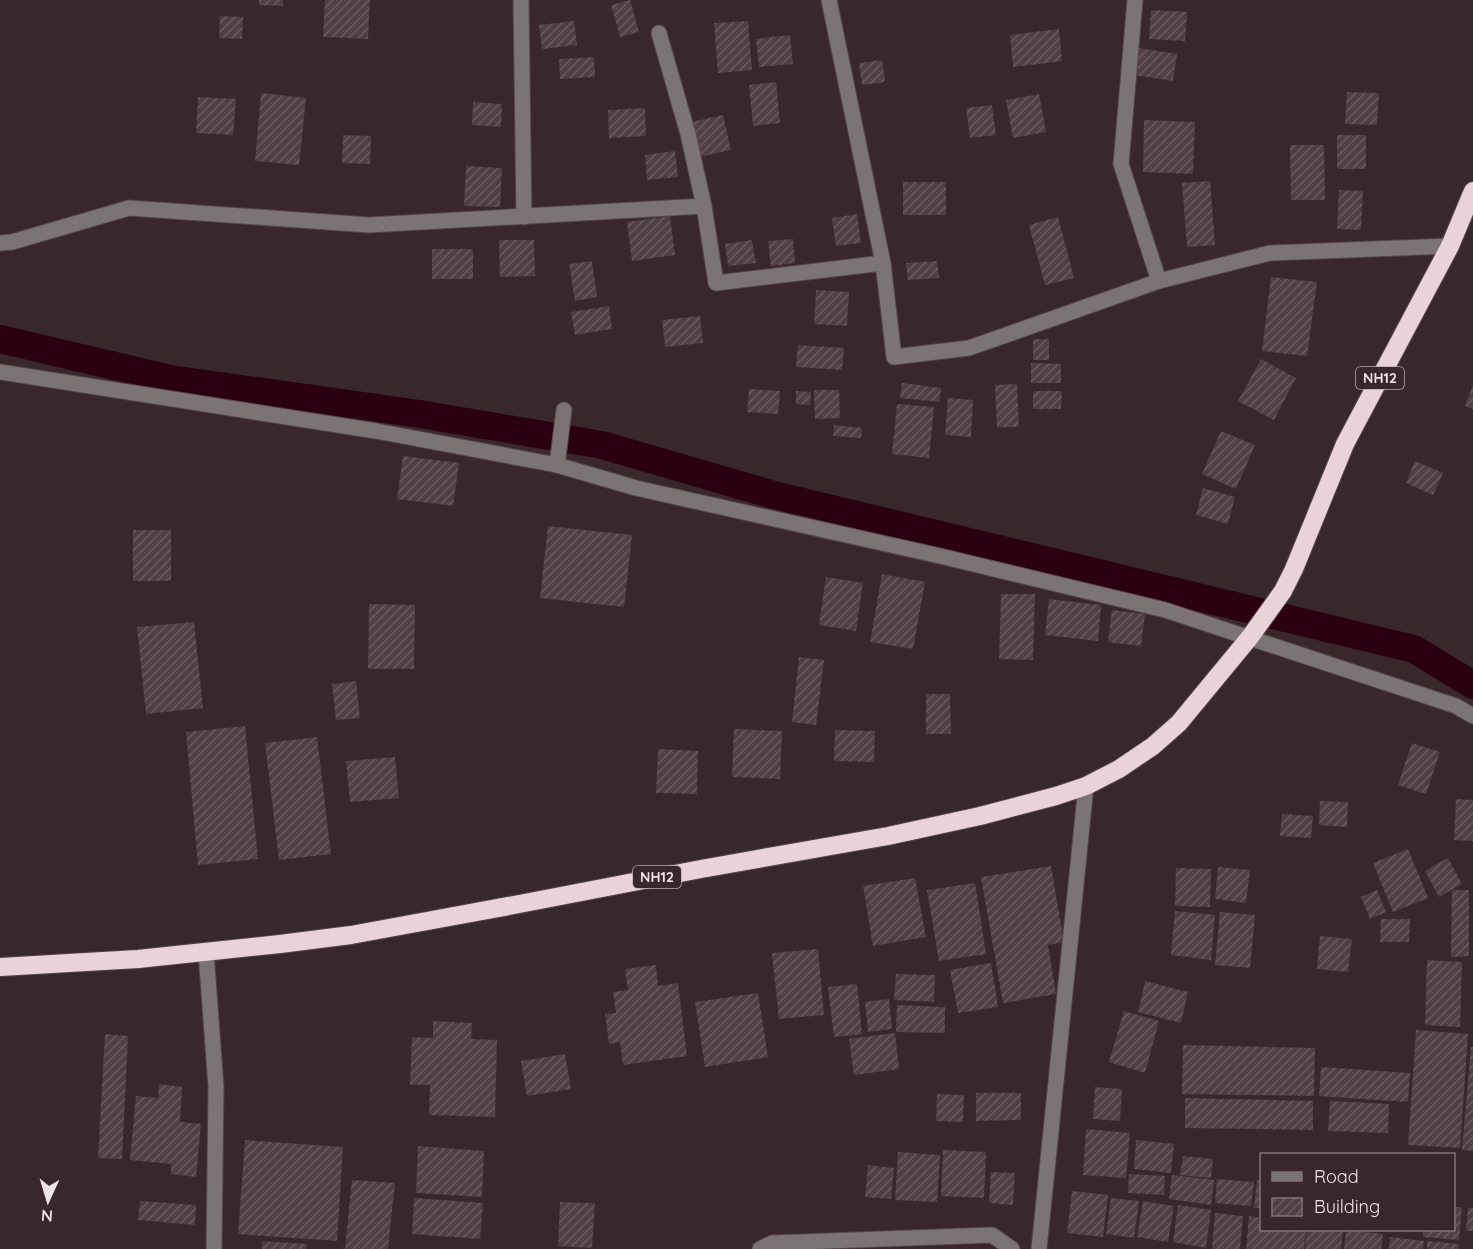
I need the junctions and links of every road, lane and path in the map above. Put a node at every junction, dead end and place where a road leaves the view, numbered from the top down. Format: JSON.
{"nodes":[{"id":1,"x":521,"y":0,"type":"edge"},
{"id":2,"x":829,"y":0,"type":"edge"},
{"id":3,"x":1135,"y":0,"type":"edge"},
{"id":4,"x":659,"y":33,"type":"dead end"},
{"id":5,"x":1473,"y":190,"type":"edge"},
{"id":6,"x":704,"y":206,"type":"junction"},
{"id":7,"x":524,"y":217,"type":"junction"},
{"id":8,"x":0,"y":243,"type":"edge"},
{"id":9,"x":1450,"y":246,"type":"junction"},
{"id":10,"x":883,"y":263,"type":"junction"},
{"id":11,"x":1159,"y":281,"type":"junction"},
{"id":12,"x":0,"y":372,"type":"edge"},
{"id":13,"x":564,"y":410,"type":"dead end"},
{"id":14,"x":557,"y":465,"type":"junction"},
{"id":15,"x":1250,"y":637,"type":"junction"},
{"id":16,"x":1473,"y":716,"type":"edge"},
{"id":17,"x":1086,"y":786,"type":"junction"},
{"id":18,"x":206,"y":952,"type":"junction"},
{"id":19,"x":0,"y":967,"type":"edge"},
{"id":20,"x":214,"y":1249,"type":"edge"},
{"id":21,"x":760,"y":1249,"type":"edge"},
{"id":22,"x":1012,"y":1249,"type":"edge"},
{"id":23,"x":1039,"y":1249,"type":"edge"}],
"edges":[{"from":1,"to":7,"type":"street"},
{"from":2,"to":10,"type":"street"},
{"from":3,"to":11,"type":"street"},
{"from":4,"to":6,"type":"street"},
{"from":5,"to":9,"type":"highway","number":"NH12"},
{"from":6,"to":7,"type":"street"},
{"from":6,"to":10,"type":"street"},
{"from":7,"to":8,"type":"street"},
{"from":9,"to":11,"type":"street"},
{"from":9,"to":15,"type":"highway","number":"NH12"},
{"from":10,"to":11,"type":"street"},
{"from":12,"to":14,"type":"street"},
{"from":13,"to":14,"type":"street"},
{"from":14,"to":15,"type":"street"},
{"from":15,"to":16,"type":"street"},
{"from":15,"to":17,"type":"highway","number":"NH12"},
{"from":17,"to":18,"type":"highway","number":"NH12"},
{"from":17,"to":23,"type":"street"},
{"from":18,"to":19,"type":"highway","number":"NH12"},
{"from":18,"to":20,"type":"street"},
{"from":21,"to":22,"type":"street"}]}
